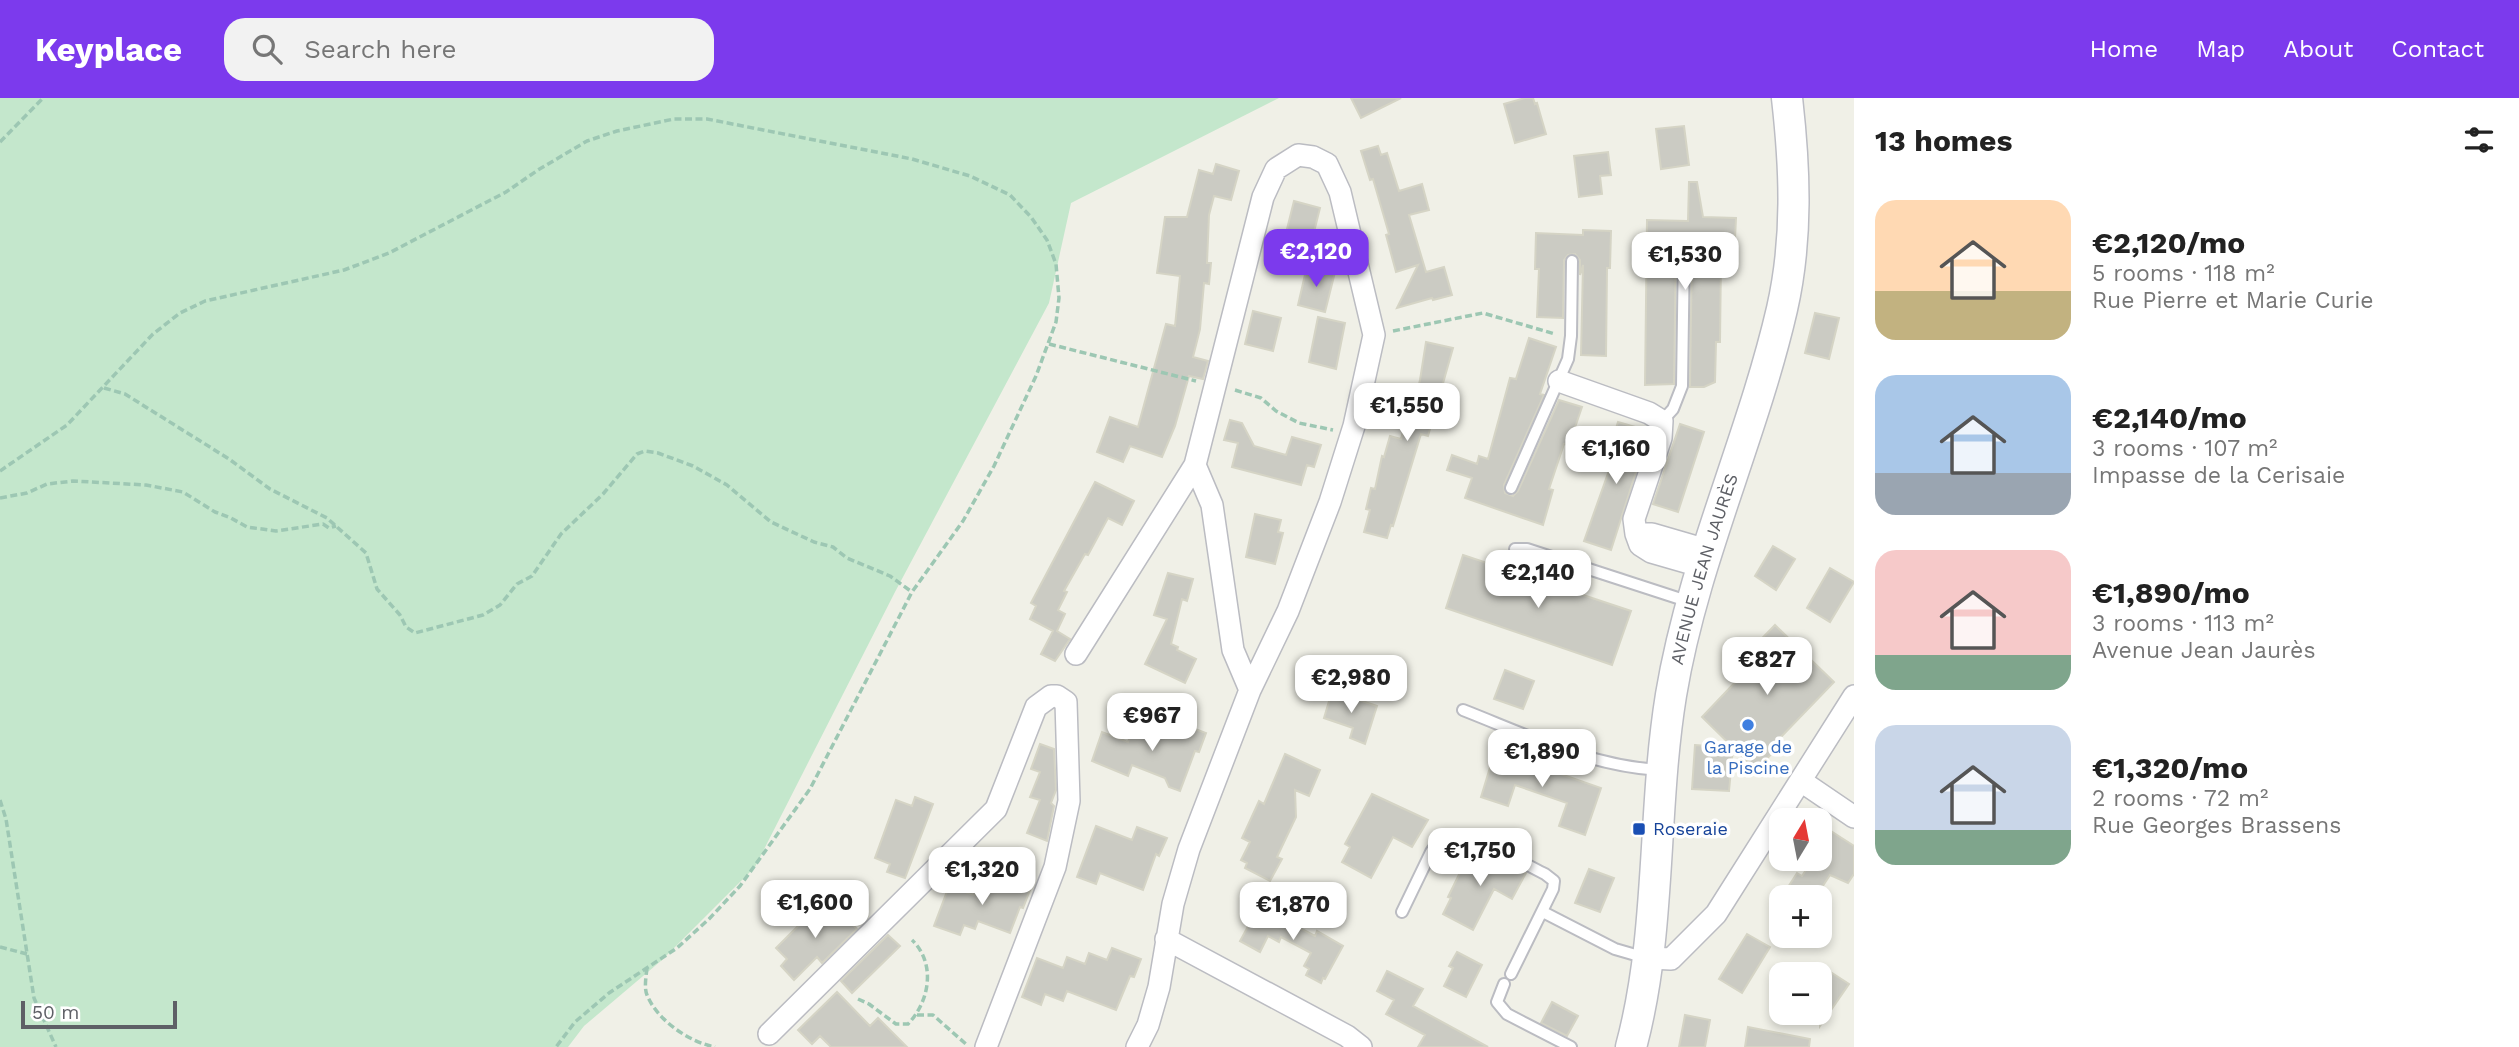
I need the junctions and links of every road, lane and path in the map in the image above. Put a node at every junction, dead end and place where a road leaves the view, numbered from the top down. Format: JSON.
{"nodes":[{"id":1,"x":43,"y":98,"type":"edge"},
{"id":2,"x":1787,"y":98,"type":"edge"},
{"id":3,"x":0,"y":142,"type":"edge"},
{"id":4,"x":1684,"y":247,"type":"dead end"},
{"id":5,"x":1572,"y":261,"type":"dead end"},
{"id":6,"x":1374,"y":335,"type":"junction"},
{"id":7,"x":1571,"y":336,"type":"junction"},
{"id":8,"x":1559,"y":381,"type":"junction"},
{"id":9,"x":104,"y":388,"type":"junction"},
{"id":10,"x":1662,"y":421,"type":"junction"},
{"id":11,"x":1195,"y":465,"type":"junction"},
{"id":12,"x":0,"y":471,"type":"edge"},
{"id":13,"x":1511,"y":488,"type":"dead end"},
{"id":14,"x":0,"y":498,"type":"edge"},
{"id":15,"x":336,"y":526,"type":"junction"},
{"id":16,"x":1515,"y":549,"type":"dead end"},
{"id":17,"x":1705,"y":558,"type":"junction"},
{"id":18,"x":912,"y":592,"type":"junction"},
{"id":19,"x":1692,"y":603,"type":"junction"},
{"id":20,"x":1076,"y":654,"type":"dead end"},
{"id":21,"x":1250,"y":690,"type":"junction"},
{"id":22,"x":1854,"y":696,"type":"edge"},
{"id":23,"x":1463,"y":710,"type":"dead end"},
{"id":24,"x":1662,"y":770,"type":"junction"},
{"id":25,"x":1801,"y":781,"type":"junction"},
{"id":26,"x":0,"y":800,"type":"edge"},
{"id":27,"x":1854,"y":817,"type":"edge"},
{"id":28,"x":1402,"y":912,"type":"dead end"},
{"id":29,"x":1543,"y":912,"type":"junction"},
{"id":30,"x":1166,"y":939,"type":"junction"},
{"id":31,"x":912,"y":940,"type":"dead end"},
{"id":32,"x":0,"y":947,"type":"edge"},
{"id":33,"x":27,"y":954,"type":"junction"},
{"id":34,"x":1649,"y":958,"type":"junction"},
{"id":35,"x":647,"y":968,"type":"junction"},
{"id":36,"x":858,"y":999,"type":"dead end"},
{"id":37,"x":917,"y":1015,"type":"junction"},
{"id":38,"x":769,"y":1034,"type":"dead end"},
{"id":39,"x":56,"y":1047,"type":"edge"},
{"id":40,"x":556,"y":1047,"type":"edge"},
{"id":41,"x":715,"y":1047,"type":"edge"},
{"id":42,"x":969,"y":1047,"type":"edge"},
{"id":43,"x":986,"y":1047,"type":"edge"},
{"id":44,"x":1137,"y":1047,"type":"edge"},
{"id":45,"x":1361,"y":1047,"type":"edge"},
{"id":46,"x":1571,"y":1047,"type":"edge"},
{"id":47,"x":1631,"y":1047,"type":"edge"}],
"edges":[{"from":1,"to":3,"type":"path"},
{"from":2,"to":17,"type":"main road","name":"AVENUE JEAN JAURÈS"},
{"from":4,"to":10,"type":"lane"},
{"from":5,"to":7,"type":"lane"},
{"from":6,"to":7,"type":"path"},
{"from":6,"to":11,"type":"street"},
{"from":6,"to":21,"type":"street"},
{"from":7,"to":8,"type":"lane"},
{"from":8,"to":10,"type":"street"},
{"from":8,"to":13,"type":"lane"},
{"from":9,"to":12,"type":"path"},
{"from":9,"to":15,"type":"path"},
{"from":9,"to":18,"type":"path"},
{"from":10,"to":17,"type":"street"},
{"from":11,"to":20,"type":"street"},
{"from":11,"to":21,"type":"street"},
{"from":14,"to":15,"type":"path"},
{"from":15,"to":18,"type":"path"},
{"from":16,"to":19,"type":"lane"},
{"from":17,"to":19,"type":"main road","name":"AVENUE JEAN JAURÈS"},
{"from":18,"to":35,"type":"path"},
{"from":19,"to":24,"type":"main road","name":"AVENUE JEAN JAURÈS"},
{"from":21,"to":30,"type":"street"},
{"from":22,"to":25,"type":"street"},
{"from":23,"to":24,"type":"lane"},
{"from":24,"to":34,"type":"main road","name":"AVENUE JEAN JAURÈS"},
{"from":25,"to":27,"type":"street"},
{"from":25,"to":34,"type":"street"},
{"from":26,"to":33,"type":"path"},
{"from":28,"to":29,"type":"lane"},
{"from":29,"to":34,"type":"lane"},
{"from":29,"to":46,"type":"lane"},
{"from":30,"to":44,"type":"street"},
{"from":30,"to":45,"type":"street"},
{"from":31,"to":37,"type":"path"},
{"from":32,"to":33,"type":"path"},
{"from":33,"to":39,"type":"path"},
{"from":34,"to":47,"type":"main road","name":"AVENUE JEAN JAURÈS"},
{"from":35,"to":40,"type":"path"},
{"from":35,"to":41,"type":"path"},
{"from":36,"to":37,"type":"path"},
{"from":37,"to":42,"type":"path"},
{"from":38,"to":43,"type":"street"}]}
